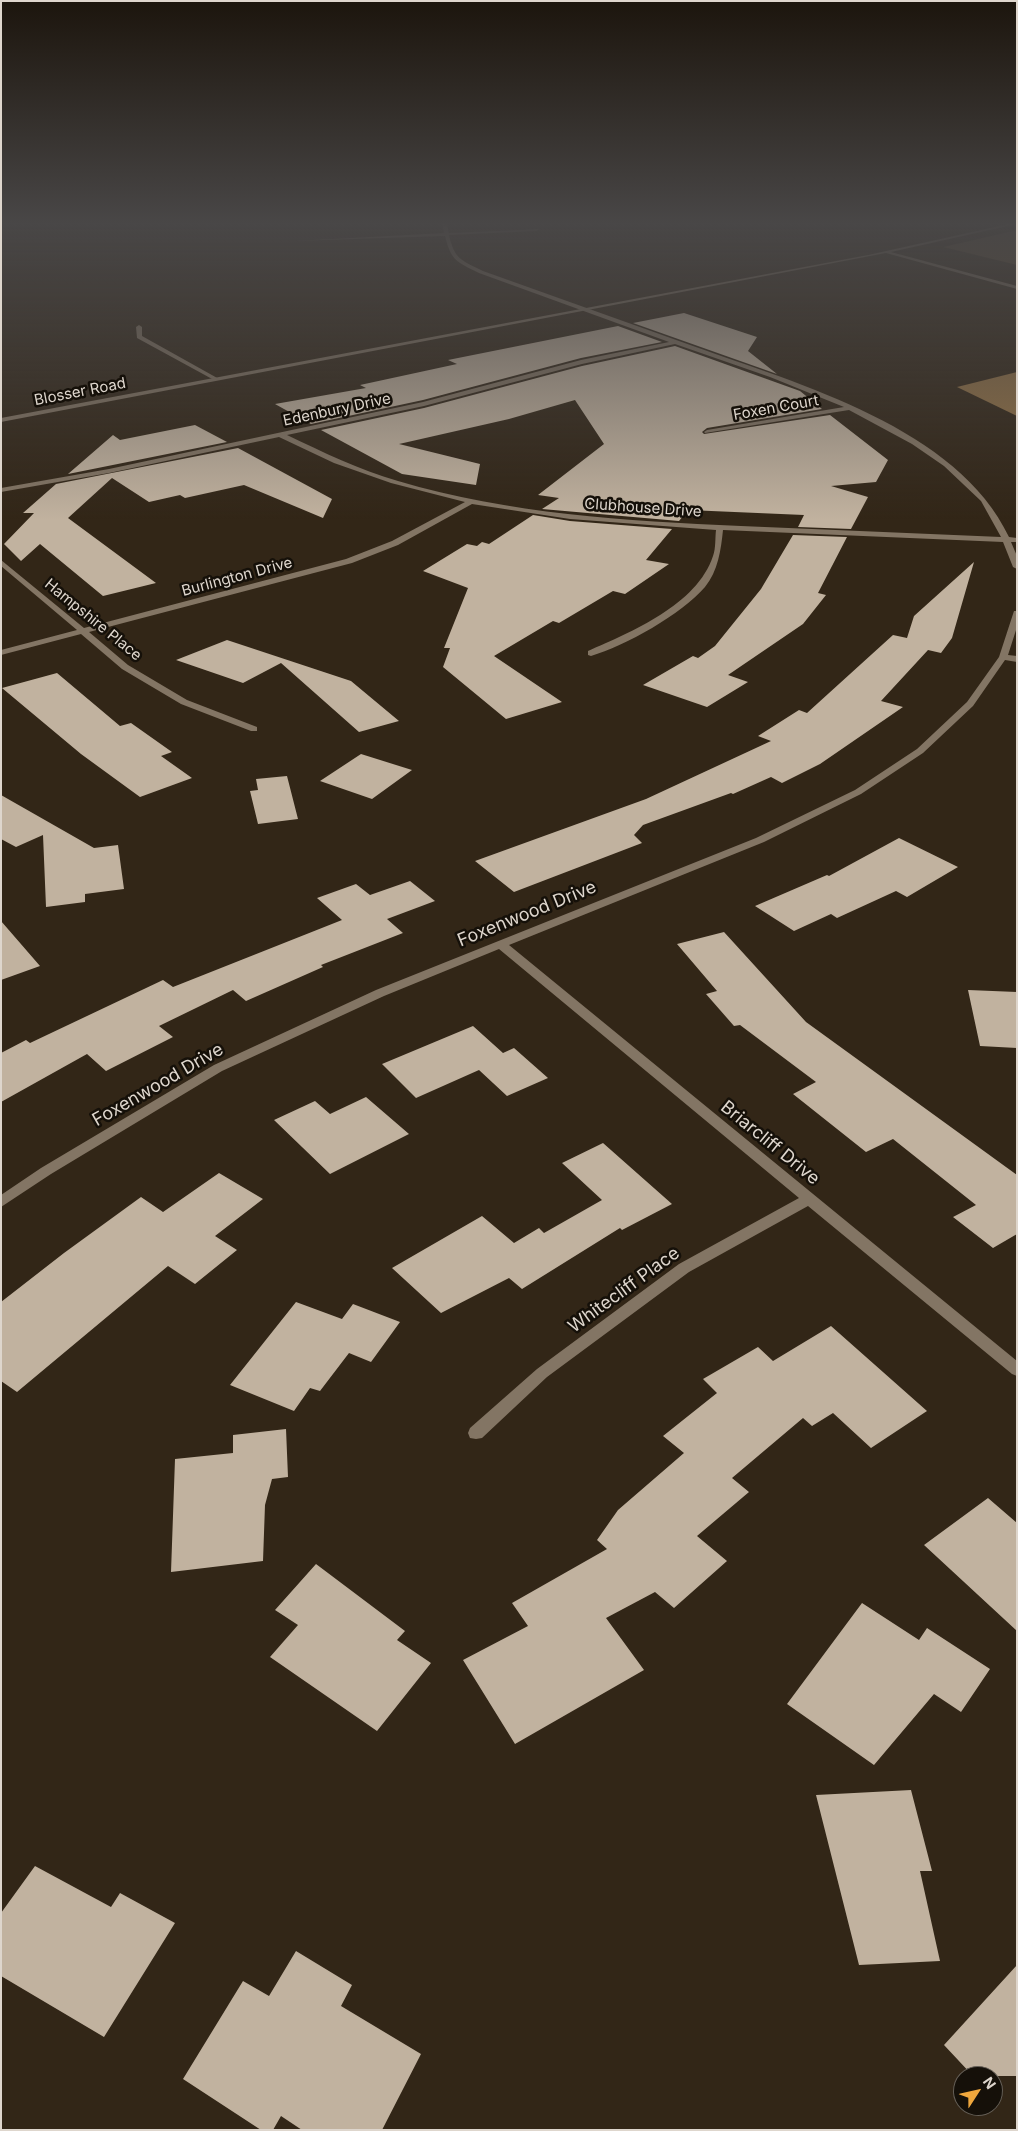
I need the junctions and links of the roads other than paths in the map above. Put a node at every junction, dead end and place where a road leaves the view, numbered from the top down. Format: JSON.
{"nodes":[{"id":1,"x":520,"y":321,"type":"edge"},
{"id":2,"x":620,"y":321,"type":"edge"},
{"id":3,"x":139,"y":327,"type":"dead end"},
{"id":4,"x":676,"y":342,"type":"junction"},
{"id":5,"x":216,"y":379,"type":"junction"},
{"id":6,"x":849,"y":408,"type":"junction"},
{"id":7,"x":1,"y":420,"type":"edge"},
{"id":8,"x":707,"y":432,"type":"dead end"},
{"id":9,"x":280,"y":435,"type":"junction"},
{"id":10,"x":1,"y":490,"type":"edge"},
{"id":11,"x":469,"y":503,"type":"junction"},
{"id":12,"x":720,"y":528,"type":"junction"},
{"id":13,"x":1007,"y":540,"type":"junction"},
{"id":14,"x":1017,"y":540,"type":"edge"},
{"id":15,"x":1,"y":562,"type":"edge"},
{"id":16,"x":1017,"y":567,"type":"edge"},
{"id":17,"x":1017,"y":613,"type":"edge"},
{"id":18,"x":82,"y":632,"type":"junction"},
{"id":19,"x":1,"y":653,"type":"edge"},
{"id":20,"x":591,"y":653,"type":"dead end"},
{"id":21,"x":1003,"y":657,"type":"junction"},
{"id":22,"x":1017,"y":659,"type":"edge"},
{"id":23,"x":254,"y":729,"type":"dead end"},
{"id":24,"x":500,"y":944,"type":"junction"},
{"id":25,"x":809,"y":1199,"type":"junction"},
{"id":26,"x":1,"y":1202,"type":"edge"},
{"id":27,"x":1017,"y":1370,"type":"edge"},
{"id":28,"x":476,"y":1433,"type":"dead end"}],
"edges":[{"from":1,"to":5,"type":"street","name":"Blosser Road"},
{"from":2,"to":4,"type":"street"},
{"from":3,"to":5,"type":"street"},
{"from":4,"to":6,"type":"street"},
{"from":4,"to":9,"type":"street","name":"Edenbury Drive"},
{"from":5,"to":7,"type":"street","name":"Blosser Road"},
{"from":6,"to":8,"type":"street","name":"Foxen Court"},
{"from":6,"to":13,"type":"street"},
{"from":9,"to":10,"type":"street","name":"Edenbury Drive"},
{"from":9,"to":11,"type":"street","name":"Clubhouse Drive"},
{"from":11,"to":12,"type":"street","name":"Clubhouse Drive"},
{"from":11,"to":18,"type":"street","name":"Burlington Drive"},
{"from":12,"to":13,"type":"street","name":"Clubhouse Drive"},
{"from":12,"to":20,"type":"street"},
{"from":13,"to":14,"type":"street","name":"Clubhouse Drive"},
{"from":13,"to":16,"type":"street"},
{"from":15,"to":18,"type":"street","name":"Hampshire Place"},
{"from":17,"to":21,"type":"street","name":"Foxenwood Drive"},
{"from":18,"to":19,"type":"street","name":"Burlington Drive"},
{"from":18,"to":23,"type":"street","name":"Hampshire Place"},
{"from":21,"to":22,"type":"street"},
{"from":21,"to":24,"type":"street","name":"Foxenwood Drive"},
{"from":24,"to":25,"type":"street","name":"Briarcliff Drive"},
{"from":24,"to":26,"type":"street","name":"Foxenwood Drive"},
{"from":25,"to":27,"type":"street","name":"Briarcliff Drive"},
{"from":25,"to":28,"type":"street","name":"Whitecliff Place"}]}
